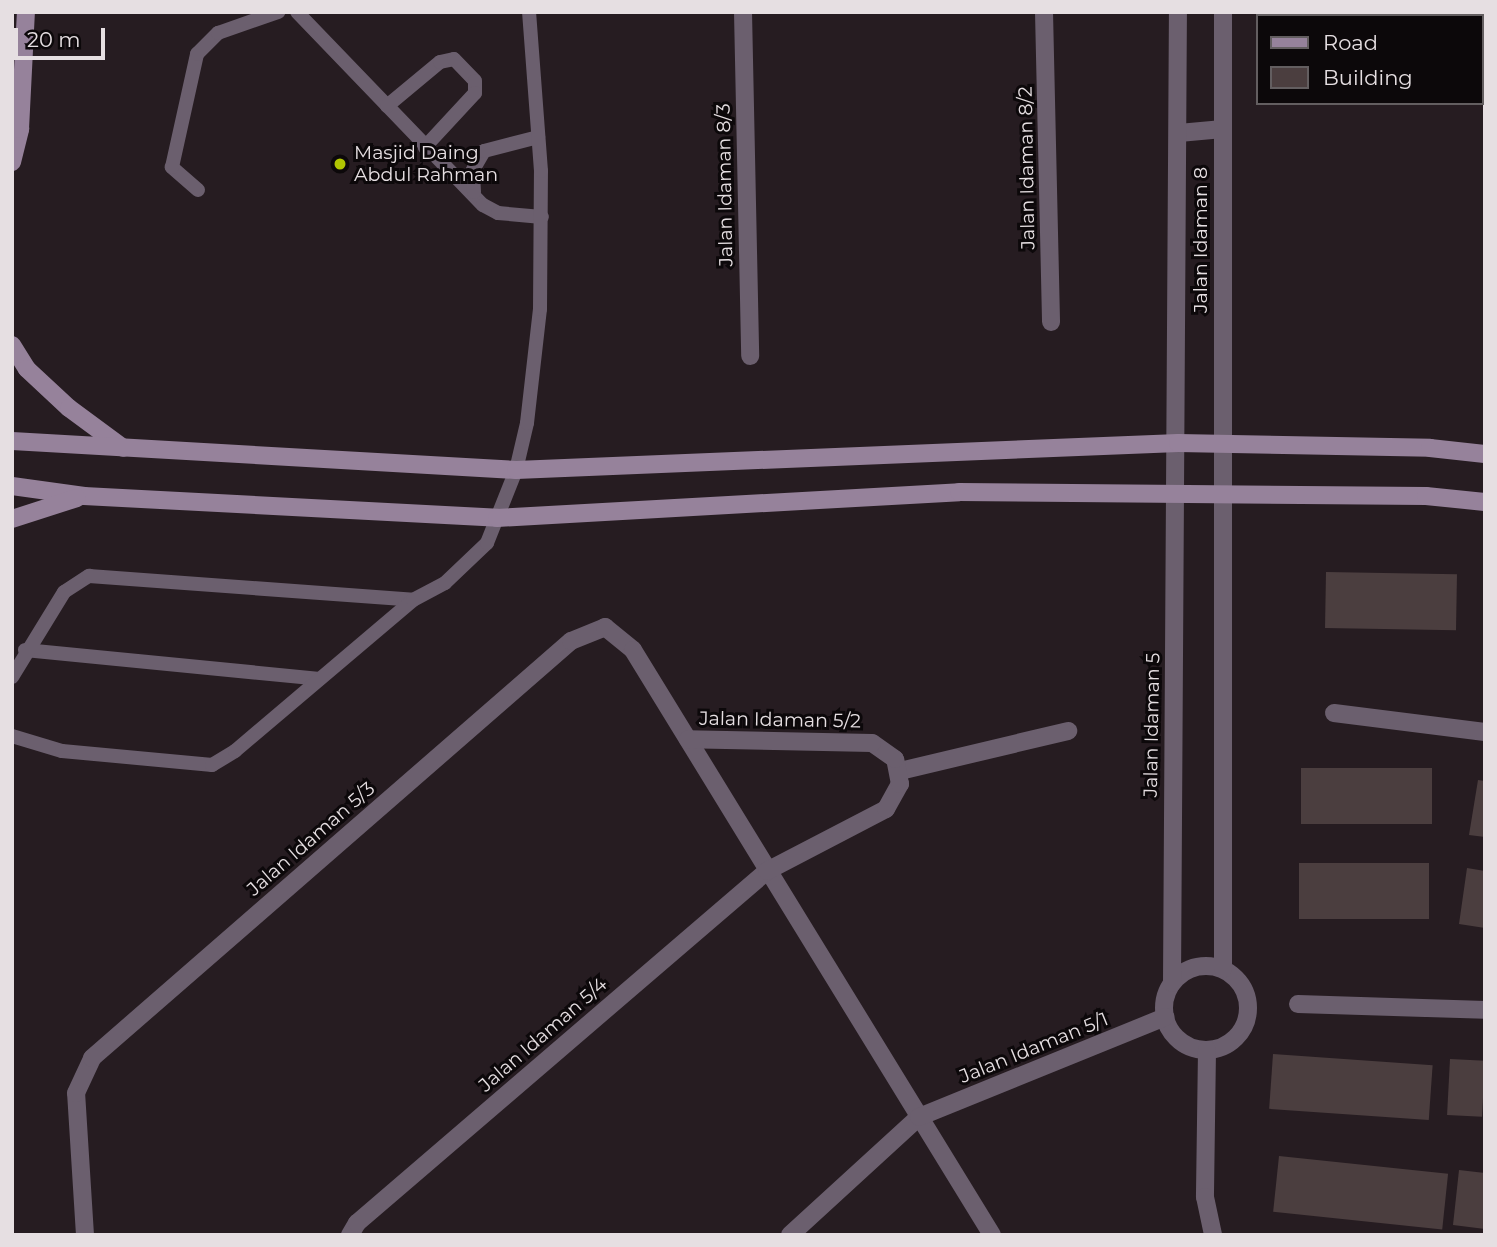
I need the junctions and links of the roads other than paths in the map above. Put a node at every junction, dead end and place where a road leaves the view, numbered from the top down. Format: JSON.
{"nodes":[{"id":1,"x":26,"y":12,"type":"edge"},
{"id":2,"x":278,"y":12,"type":"edge"},
{"id":3,"x":297,"y":12,"type":"edge"},
{"id":4,"x":529,"y":12,"type":"edge"},
{"id":5,"x":743,"y":12,"type":"edge"},
{"id":6,"x":1044,"y":12,"type":"edge"},
{"id":7,"x":1178,"y":12,"type":"edge"},
{"id":8,"x":1223,"y":12,"type":"edge"},
{"id":9,"x":387,"y":106,"type":"junction"},
{"id":10,"x":1223,"y":129,"type":"junction"},
{"id":11,"x":1180,"y":133,"type":"junction"},
{"id":12,"x":537,"y":136,"type":"junction"},
{"id":13,"x":425,"y":146,"type":"junction"},
{"id":14,"x":12,"y":162,"type":"edge"},
{"id":15,"x":198,"y":190,"type":"dead end"},
{"id":16,"x":474,"y":192,"type":"junction"},
{"id":17,"x":542,"y":217,"type":"junction"},
{"id":18,"x":1051,"y":322,"type":"dead end"},
{"id":19,"x":12,"y":345,"type":"edge"},
{"id":20,"x":750,"y":356,"type":"dead end"},
{"id":21,"x":12,"y":441,"type":"edge"},
{"id":22,"x":1178,"y":443,"type":"junction"},
{"id":23,"x":1222,"y":443,"type":"junction"},
{"id":24,"x":123,"y":448,"type":"junction"},
{"id":25,"x":1485,"y":454,"type":"edge"},
{"id":26,"x":1178,"y":468,"type":"joint"},
{"id":27,"x":516,"y":470,"type":"junction"},
{"id":28,"x":12,"y":486,"type":"edge"},
{"id":29,"x":1178,"y":494,"type":"junction"},
{"id":30,"x":1222,"y":494,"type":"junction"},
{"id":31,"x":84,"y":496,"type":"junction"},
{"id":32,"x":1485,"y":502,"type":"edge"},
{"id":33,"x":497,"y":518,"type":"junction"},
{"id":34,"x":12,"y":519,"type":"edge"},
{"id":35,"x":413,"y":600,"type":"junction"},
{"id":36,"x":25,"y":650,"type":"junction"},
{"id":37,"x":12,"y":677,"type":"edge"},
{"id":38,"x":320,"y":679,"type":"junction"},
{"id":39,"x":1334,"y":713,"type":"dead end"},
{"id":40,"x":1068,"y":731,"type":"dead end"},
{"id":41,"x":1485,"y":732,"type":"edge"},
{"id":42,"x":12,"y":736,"type":"edge"},
{"id":43,"x":688,"y":739,"type":"junction"},
{"id":44,"x":900,"y":771,"type":"junction"},
{"id":45,"x":767,"y":871,"type":"junction"},
{"id":46,"x":1223,"y":969,"type":"junction"},
{"id":47,"x":1172,"y":983,"type":"junction"},
{"id":48,"x":1298,"y":1004,"type":"dead end"},
{"id":49,"x":1485,"y":1010,"type":"edge"},
{"id":50,"x":1165,"y":1017,"type":"junction"},
{"id":51,"x":1206,"y":1051,"type":"junction"},
{"id":52,"x":919,"y":1117,"type":"junction"},
{"id":53,"x":85,"y":1235,"type":"edge"},
{"id":54,"x":350,"y":1235,"type":"edge"},
{"id":55,"x":790,"y":1235,"type":"edge"},
{"id":56,"x":992,"y":1235,"type":"edge"},
{"id":57,"x":1213,"y":1235,"type":"edge"}],
"edges":[{"from":1,"to":14,"type":"main road"},
{"from":2,"to":15,"type":"lane"},
{"from":3,"to":9,"type":"lane"},
{"from":4,"to":12,"type":"lane"},
{"from":5,"to":20,"type":"street","name":"Jalan Idaman 8/3"},
{"from":6,"to":18,"type":"street","name":"Jalan Idaman 8/2"},
{"from":7,"to":11,"type":"street","name":"Jalan Idaman 8"},
{"from":8,"to":10,"type":"street","name":"Jalan Idaman 8"},
{"from":9,"to":13,"type":"lane"},
{"from":9,"to":13,"type":"lane"},
{"from":10,"to":11,"type":"street"},
{"from":10,"to":23,"type":"street","name":"Jalan Idaman 8"},
{"from":11,"to":22,"type":"street","name":"Jalan Idaman 8"},
{"from":12,"to":16,"type":"lane"},
{"from":12,"to":17,"type":"lane"},
{"from":13,"to":16,"type":"lane"},
{"from":16,"to":17,"type":"lane"},
{"from":17,"to":27,"type":"lane"},
{"from":19,"to":24,"type":"main road"},
{"from":21,"to":24,"type":"main road"},
{"from":22,"to":23,"type":"main road"},
{"from":22,"to":26,"type":"street","name":"Jalan Idaman 8"},
{"from":22,"to":27,"type":"main road"},
{"from":23,"to":25,"type":"main road"},
{"from":23,"to":30,"type":"street","name":"Jalan Idaman 8"},
{"from":24,"to":27,"type":"main road"},
{"from":26,"to":29,"type":"street","name":"Jalan Idaman 5"},
{"from":27,"to":33,"type":"lane"},
{"from":28,"to":31,"type":"main road"},
{"from":29,"to":30,"type":"main road"},
{"from":29,"to":33,"type":"main road"},
{"from":29,"to":47,"type":"street","name":"Jalan Idaman 5"},
{"from":30,"to":32,"type":"main road"},
{"from":30,"to":46,"type":"street"},
{"from":31,"to":33,"type":"main road"},
{"from":31,"to":34,"type":"main road"},
{"from":33,"to":35,"type":"lane"},
{"from":35,"to":36,"type":"lane"},
{"from":35,"to":38,"type":"lane"},
{"from":36,"to":37,"type":"lane"},
{"from":36,"to":38,"type":"lane"},
{"from":38,"to":42,"type":"lane"},
{"from":39,"to":41,"type":"street"},
{"from":40,"to":44,"type":"street"},
{"from":43,"to":44,"type":"street","name":"Jalan Idaman 5/2"},
{"from":43,"to":45,"type":"street","name":"Jalan Idaman 5/3"},
{"from":43,"to":53,"type":"street","name":"Jalan Idaman 5/3"},
{"from":44,"to":45,"type":"street"},
{"from":45,"to":52,"type":"street","name":"Jalan Idaman 5/3"},
{"from":45,"to":54,"type":"street","name":"Jalan Idaman 5/4"},
{"from":46,"to":47,"type":"street"},
{"from":46,"to":51,"type":"street"},
{"from":47,"to":50,"type":"street"},
{"from":48,"to":49,"type":"street"},
{"from":50,"to":51,"type":"street"},
{"from":50,"to":52,"type":"street","name":"Jalan Idaman 5/1"},
{"from":51,"to":57,"type":"street"},
{"from":52,"to":55,"type":"street"},
{"from":52,"to":56,"type":"street","name":"Jalan Idaman 5/3"}]}
